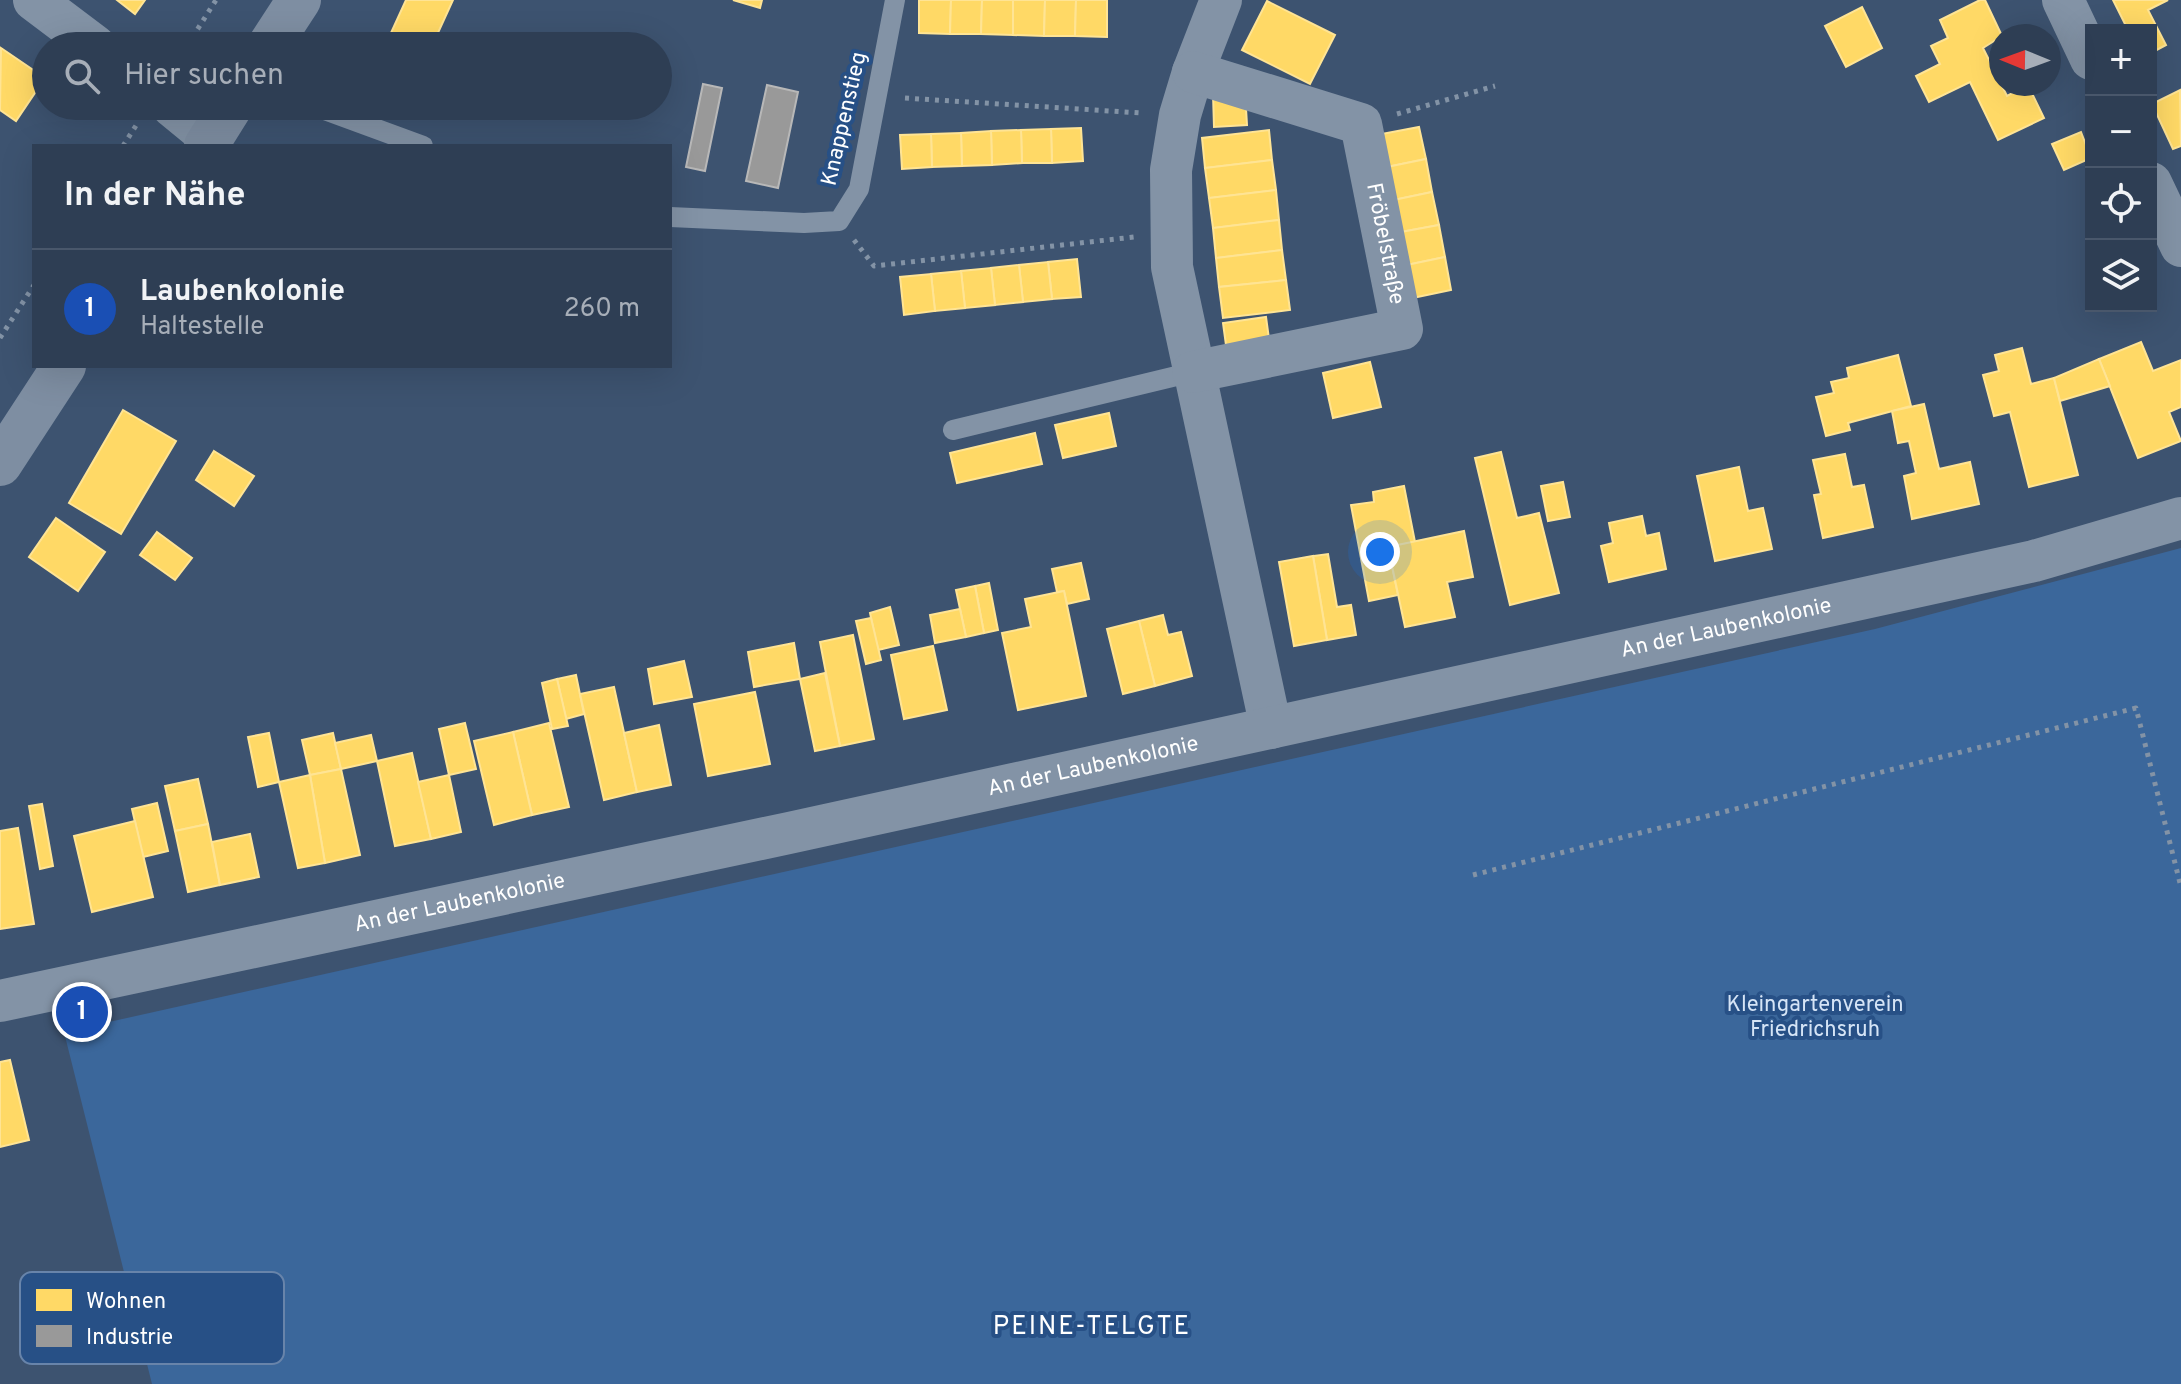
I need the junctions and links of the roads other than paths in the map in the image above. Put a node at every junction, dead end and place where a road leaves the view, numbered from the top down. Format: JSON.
{"nodes":[{"id":1,"x":34,"y":0,"type":"edge"},
{"id":2,"x":299,"y":0,"type":"edge"},
{"id":3,"x":895,"y":0,"type":"edge"},
{"id":4,"x":1221,"y":0,"type":"edge"},
{"id":5,"x":2063,"y":0,"type":"edge"},
{"id":6,"x":76,"y":32,"type":"edge"},
{"id":7,"x":278,"y":32,"type":"edge"},
{"id":8,"x":2085,"y":46,"type":"edge"},
{"id":9,"x":1193,"y":72,"type":"junction"},
{"id":10,"x":198,"y":120,"type":"edge"},
{"id":11,"x":352,"y":120,"type":"edge"},
{"id":12,"x":216,"y":130,"type":"edge"},
{"id":13,"x":418,"y":144,"type":"edge"},
{"id":14,"x":2157,"y":196,"type":"edge"},
{"id":15,"x":672,"y":217,"type":"edge"},
{"id":16,"x":2181,"y":246,"type":"edge"},
{"id":17,"x":63,"y":368,"type":"edge"},
{"id":18,"x":1193,"y":372,"type":"junction"},
{"id":19,"x":953,"y":430,"type":"dead end"},
{"id":20,"x":0,"y":464,"type":"edge"},
{"id":21,"x":2181,"y":518,"type":"edge"},
{"id":22,"x":1271,"y":728,"type":"junction"},
{"id":23,"x":0,"y":1001,"type":"edge"}],
"edges":[{"from":1,"to":6,"type":"street"},
{"from":2,"to":7,"type":"main road"},
{"from":3,"to":15,"type":"lane","name":"Knappenstieg"},
{"from":4,"to":9,"type":"street"},
{"from":5,"to":8,"type":"street"},
{"from":9,"to":18,"type":"street"},
{"from":9,"to":18,"type":"street","name":"Fröbelstraße"},
{"from":10,"to":12,"type":"street"},
{"from":11,"to":13,"type":"lane"},
{"from":14,"to":16,"type":"street"},
{"from":17,"to":20,"type":"main road"},
{"from":18,"to":19,"type":"lane"},
{"from":18,"to":22,"type":"street"},
{"from":21,"to":22,"type":"street","name":"An der Laubenkolonie"},
{"from":22,"to":23,"type":"street","name":"An der Laubenkolonie"}]}
